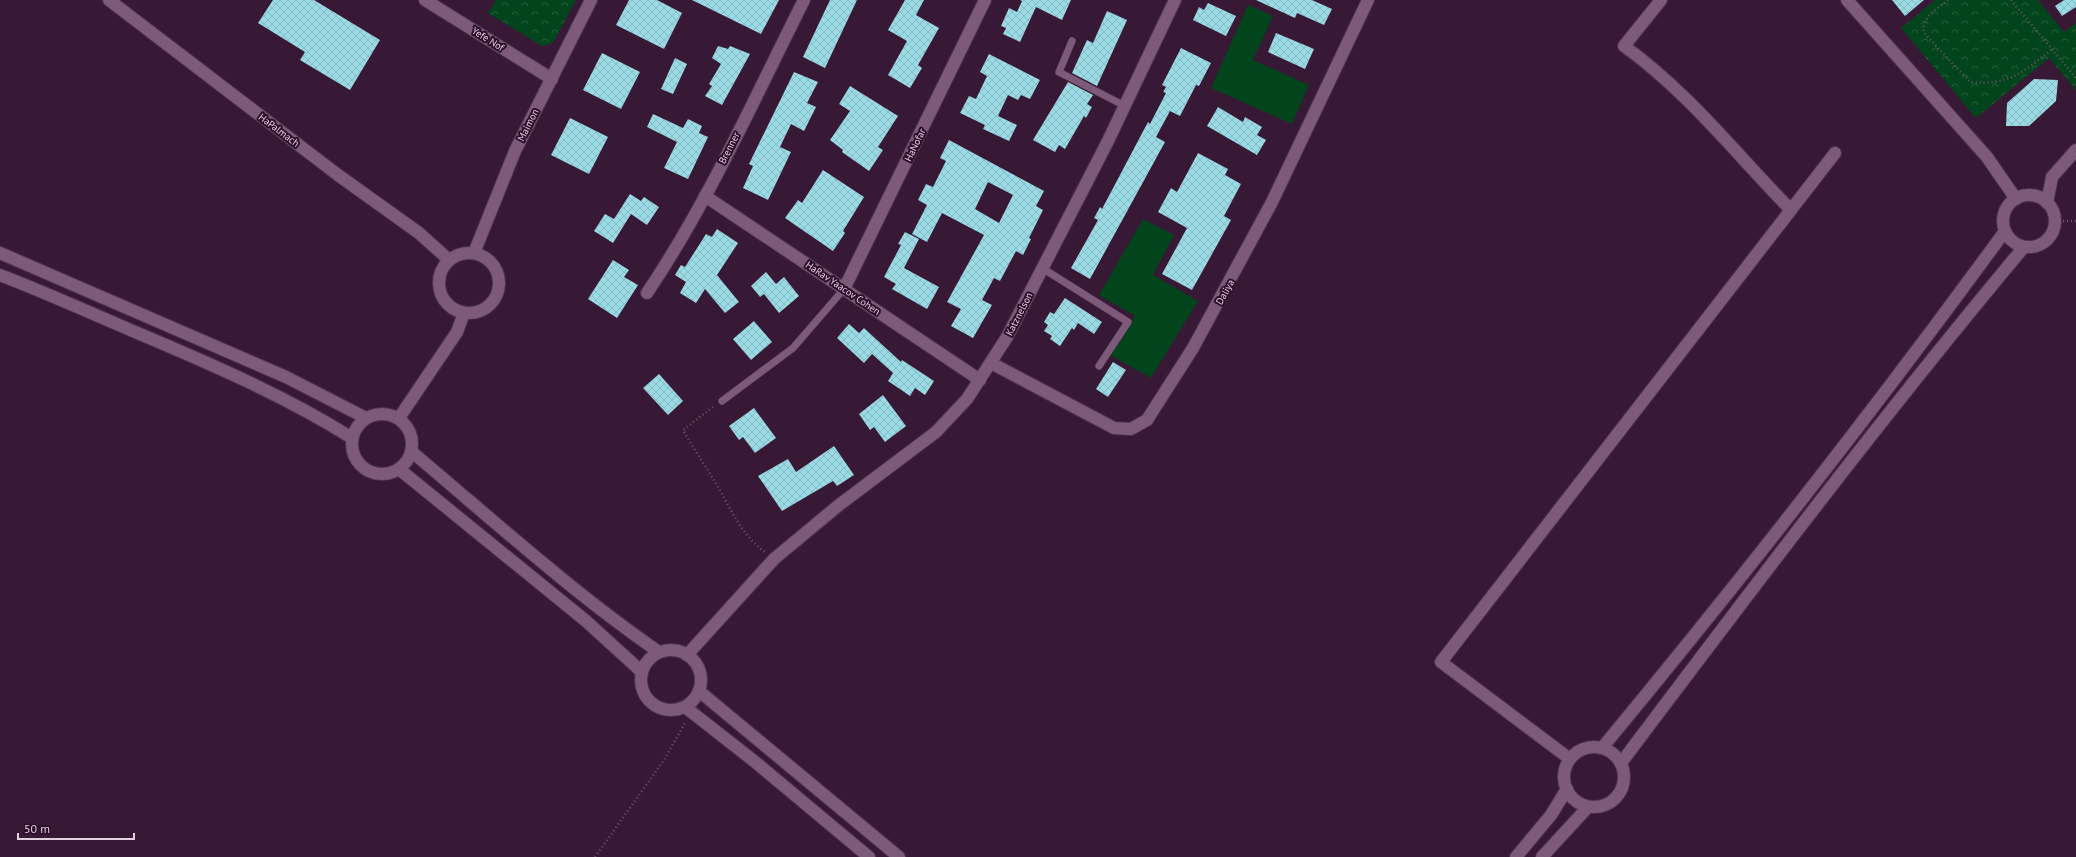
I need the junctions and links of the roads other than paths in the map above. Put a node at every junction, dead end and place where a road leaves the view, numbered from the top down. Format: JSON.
{"nodes":[{"id":1,"x":109,"y":0,"type":"edge"},
{"id":2,"x":425,"y":0,"type":"edge"},
{"id":3,"x":591,"y":0,"type":"edge"},
{"id":4,"x":804,"y":0,"type":"edge"},
{"id":5,"x":985,"y":0,"type":"edge"},
{"id":6,"x":1175,"y":0,"type":"edge"},
{"id":7,"x":1368,"y":0,"type":"edge"},
{"id":8,"x":1661,"y":0,"type":"edge"},
{"id":9,"x":1847,"y":0,"type":"edge"},
{"id":10,"x":1072,"y":41,"type":"dead end"},
{"id":11,"x":552,"y":79,"type":"junction"},
{"id":12,"x":1125,"y":106,"type":"junction"},
{"id":13,"x":2076,"y":150,"type":"edge"},
{"id":14,"x":1835,"y":153,"type":"dead end"},
{"id":15,"x":705,"y":196,"type":"junction"},
{"id":16,"x":2016,"y":199,"type":"junction"},
{"id":17,"x":2047,"y":203,"type":"junction"},
{"id":18,"x":1791,"y":210,"type":"junction"},
{"id":19,"x":2005,"y":231,"type":"junction"},
{"id":20,"x":2024,"y":247,"type":"junction"},
{"id":21,"x":0,"y":253,"type":"edge"},
{"id":22,"x":474,"y":253,"type":"junction"},
{"id":23,"x":449,"y":260,"type":"junction"},
{"id":24,"x":1042,"y":268,"type":"junction"},
{"id":25,"x":0,"y":275,"type":"edge"},
{"id":26,"x":844,"y":289,"type":"junction"},
{"id":27,"x":647,"y":293,"type":"dead end"},
{"id":28,"x":464,"y":313,"type":"junction"},
{"id":29,"x":991,"y":363,"type":"junction"},
{"id":30,"x":1099,"y":366,"type":"dead end"},
{"id":31,"x":980,"y":380,"type":"junction"},
{"id":32,"x":722,"y":401,"type":"road end"},
{"id":33,"x":366,"y":418,"type":"junction"},
{"id":34,"x":399,"y":418,"type":"junction"},
{"id":35,"x":352,"y":438,"type":"junction"},
{"id":36,"x":412,"y":452,"type":"junction"},
{"id":37,"x":399,"y":469,"type":"junction"},
{"id":38,"x":659,"y":652,"type":"junction"},
{"id":39,"x":687,"y":655,"type":"junction"},
{"id":40,"x":642,"y":672,"type":"junction"},
{"id":41,"x":699,"y":691,"type":"junction"},
{"id":42,"x":688,"y":709,"type":"junction"},
{"id":43,"x":1602,"y":748,"type":"junction"},
{"id":44,"x":1570,"y":759,"type":"junction"},
{"id":45,"x":1621,"y":763,"type":"junction"},
{"id":46,"x":1567,"y":789,"type":"junction"},
{"id":47,"x":1588,"y":806,"type":"junction"},
{"id":48,"x":869,"y":857,"type":"edge"},
{"id":49,"x":899,"y":857,"type":"edge"},
{"id":50,"x":1516,"y":857,"type":"edge"},
{"id":51,"x":1542,"y":857,"type":"edge"}],
"edges":[{"from":1,"to":23,"type":"street","name":"HaPalmach"},
{"from":2,"to":11,"type":"street","name":"Yefe Nof"},
{"from":3,"to":11,"type":"street","name":"Maimon"},
{"from":4,"to":15,"type":"street","name":"Brenner"},
{"from":5,"to":26,"type":"street","name":"HaNofar"},
{"from":6,"to":12,"type":"street","name":"Katznelson"},
{"from":7,"to":29,"type":"street","name":"Daliya"},
{"from":8,"to":18,"type":"street"},
{"from":9,"to":16,"type":"street"},
{"from":10,"to":12,"type":"lane"},
{"from":11,"to":22,"type":"street","name":"Maimon"},
{"from":12,"to":24,"type":"street","name":"Katznelson"},
{"from":13,"to":17,"type":"street"},
{"from":14,"to":18,"type":"street"},
{"from":15,"to":26,"type":"street","name":"HaRav Yaacov Cohen"},
{"from":15,"to":27,"type":"street","name":"Brenner"},
{"from":16,"to":17,"type":"street"},
{"from":16,"to":19,"type":"street"},
{"from":17,"to":20,"type":"street"},
{"from":18,"to":44,"type":"street"},
{"from":19,"to":20,"type":"street"},
{"from":19,"to":43,"type":"street"},
{"from":20,"to":45,"type":"street"},
{"from":21,"to":33,"type":"street"},
{"from":22,"to":23,"type":"street"},
{"from":22,"to":28,"type":"street"},
{"from":23,"to":28,"type":"street"},
{"from":24,"to":29,"type":"street","name":"Katznelson"},
{"from":24,"to":30,"type":"lane"},
{"from":25,"to":35,"type":"street"},
{"from":26,"to":31,"type":"street","name":"HaRav Yaacov Cohen"},
{"from":26,"to":32,"type":"lane"},
{"from":28,"to":34,"type":"street"},
{"from":29,"to":31,"type":"street","name":"Katznelson"},
{"from":31,"to":39,"type":"street","name":"Katznelson"},
{"from":33,"to":34,"type":"street"},
{"from":33,"to":35,"type":"street"},
{"from":34,"to":36,"type":"street"},
{"from":35,"to":37,"type":"street"},
{"from":36,"to":37,"type":"street"},
{"from":36,"to":38,"type":"street"},
{"from":37,"to":40,"type":"street"},
{"from":38,"to":39,"type":"street"},
{"from":38,"to":40,"type":"street"},
{"from":39,"to":41,"type":"street"},
{"from":40,"to":42,"type":"street"},
{"from":41,"to":42,"type":"street"},
{"from":41,"to":49,"type":"street"},
{"from":42,"to":48,"type":"street"},
{"from":43,"to":44,"type":"street"},
{"from":43,"to":45,"type":"street"},
{"from":44,"to":46,"type":"street"},
{"from":45,"to":47,"type":"street"},
{"from":46,"to":47,"type":"street"},
{"from":46,"to":50,"type":"street"},
{"from":47,"to":51,"type":"street"}]}
